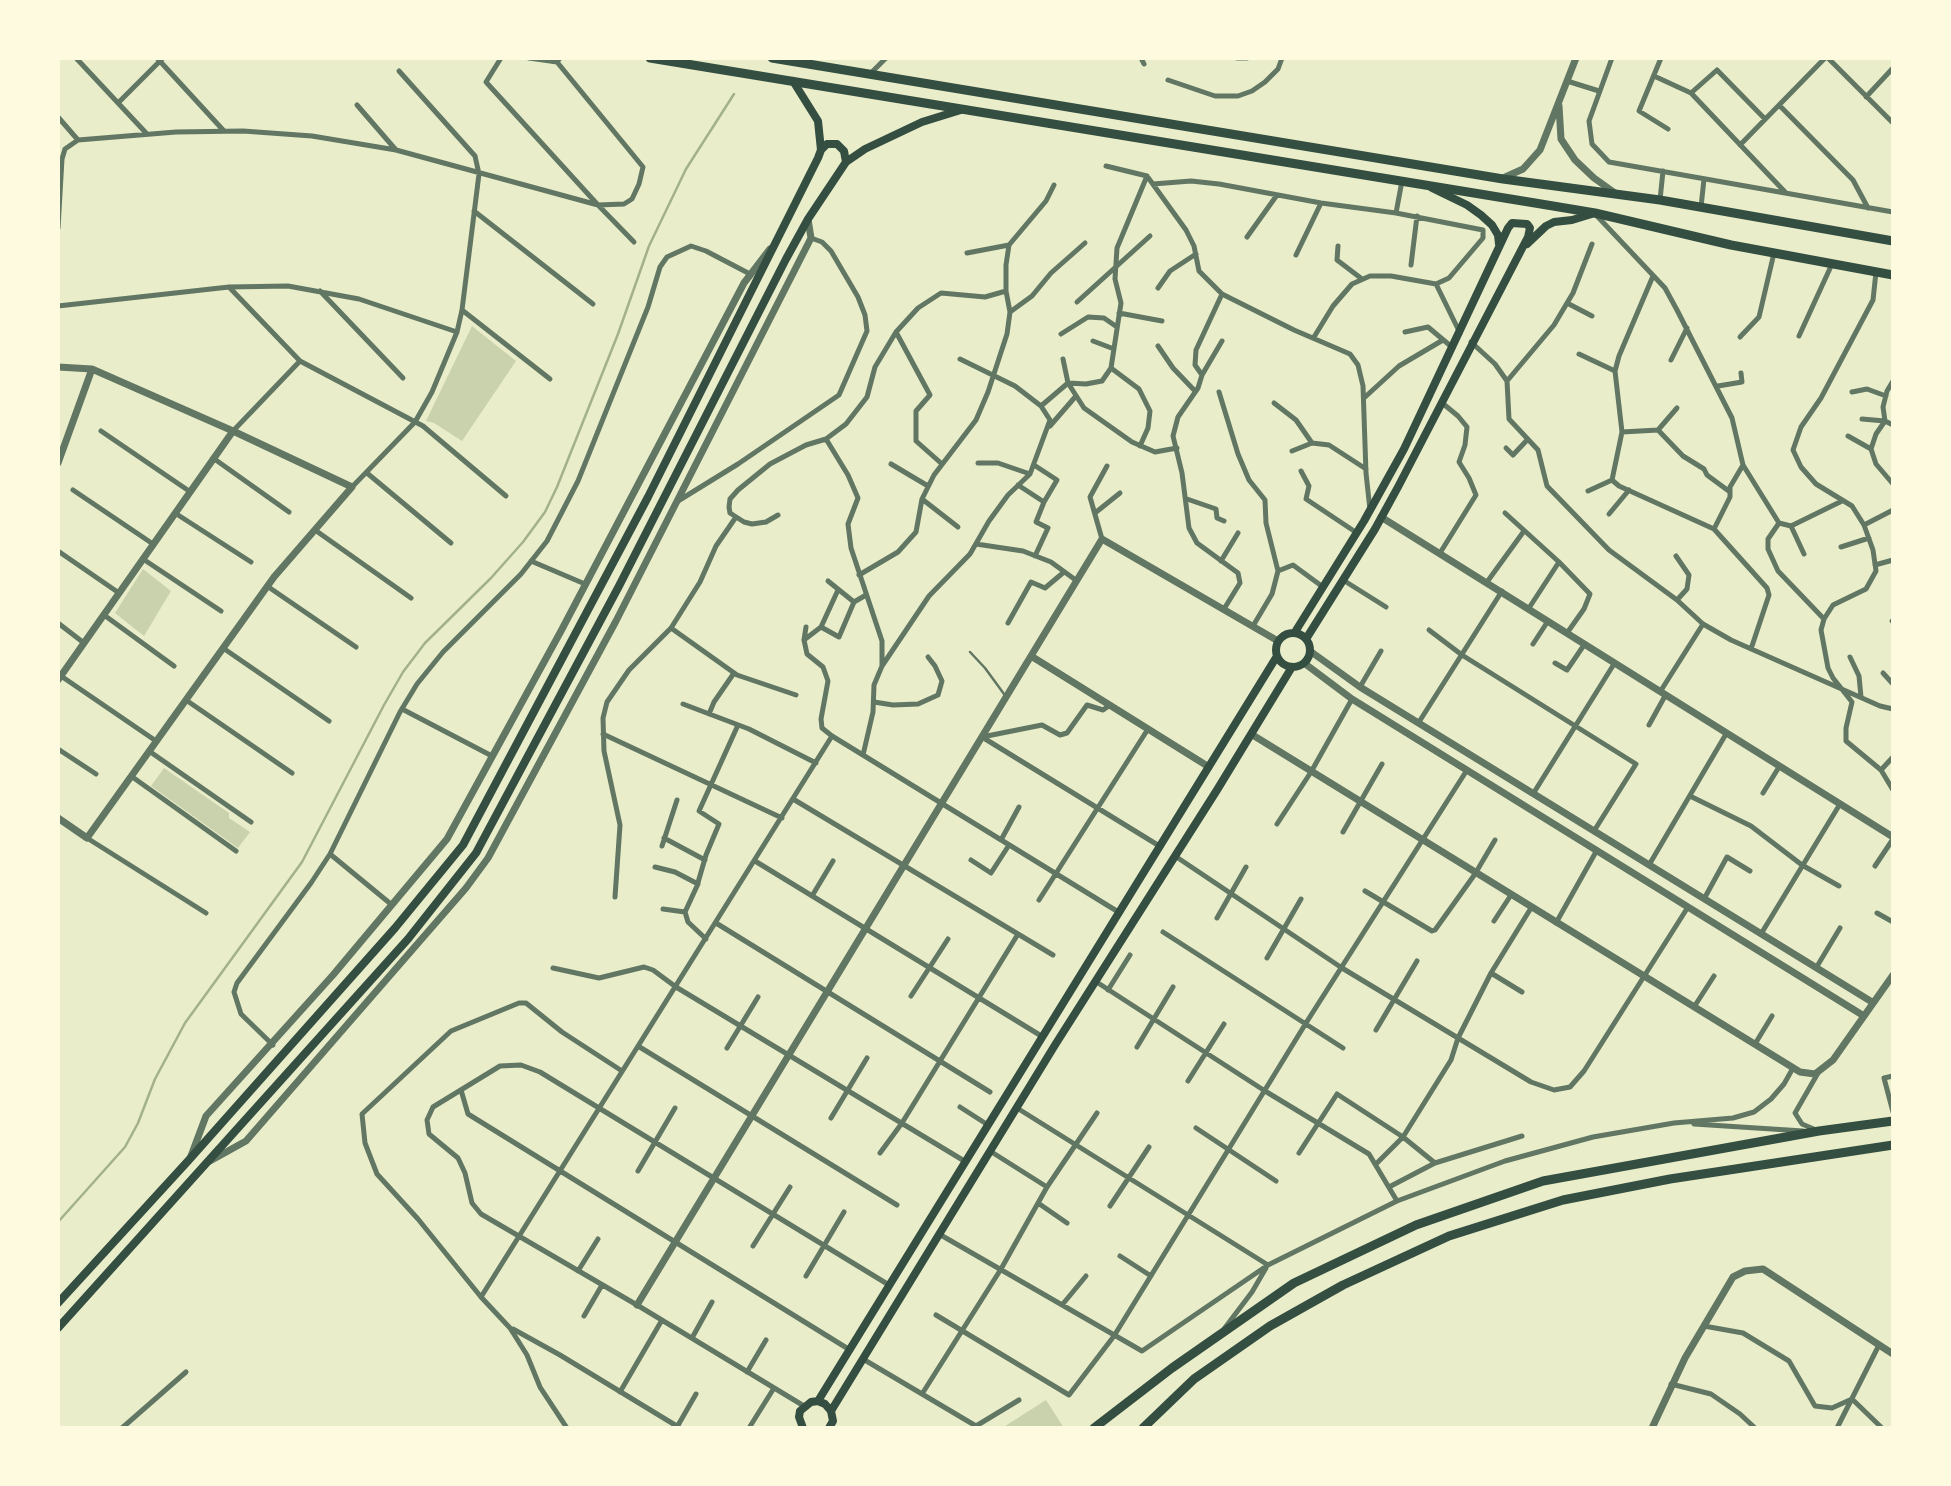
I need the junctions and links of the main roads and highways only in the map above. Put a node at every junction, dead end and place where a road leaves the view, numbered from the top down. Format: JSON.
{"nodes":[{"id":1,"x":650,"y":58,"type":"edge"},
{"id":2,"x":772,"y":58,"type":"edge"},
{"id":3,"x":793,"y":81,"type":"junction"},
{"id":4,"x":966,"y":108,"type":"junction"},
{"id":5,"x":821,"y":150,"type":"junction"},
{"id":6,"x":846,"y":162,"type":"junction"},
{"id":7,"x":1425,"y":184,"type":"junction"},
{"id":8,"x":1595,"y":213,"type":"junction"},
{"id":9,"x":1893,"y":241,"type":"edge"},
{"id":10,"x":1497,"y":250,"type":"junction"},
{"id":11,"x":1517,"y":258,"type":"junction"},
{"id":12,"x":1893,"y":275,"type":"edge"},
{"id":13,"x":1302,"y":621,"type":"junction"},
{"id":14,"x":1314,"y":628,"type":"junction"},
{"id":15,"x":1295,"y":632,"type":"junction"},
{"id":16,"x":1306,"y":639,"type":"junction"},
{"id":17,"x":1277,"y":656,"type":"junction"},
{"id":18,"x":1292,"y":667,"type":"junction"},
{"id":19,"x":1161,"y":847,"type":"junction"},
{"id":20,"x":1175,"y":856,"type":"junction"},
{"id":21,"x":1043,"y":1037,"type":"junction"},
{"id":22,"x":1055,"y":1045,"type":"junction"},
{"id":23,"x":1893,"y":1121,"type":"edge"},
{"id":24,"x":1893,"y":1145,"type":"edge"},
{"id":25,"x":124,"y":1230,"type":"junction"},
{"id":26,"x":138,"y":1241,"type":"junction"},
{"id":27,"x":889,"y":1285,"type":"junction"},
{"id":28,"x":903,"y":1293,"type":"junction"},
{"id":29,"x":58,"y":1303,"type":"edge"},
{"id":30,"x":58,"y":1328,"type":"edge"},
{"id":31,"x":818,"y":1401,"type":"junction"},
{"id":32,"x":831,"y":1411,"type":"junction"},
{"id":33,"x":803,"y":1428,"type":"edge"},
{"id":34,"x":829,"y":1428,"type":"edge"},
{"id":35,"x":1094,"y":1428,"type":"edge"},
{"id":36,"x":1143,"y":1428,"type":"edge"}],
"edges":[{"from":1,"to":3,"type":"main road"},
{"from":2,"to":9,"type":"main road"},
{"from":3,"to":4,"type":"main road"},
{"from":3,"to":5,"type":"main road"},
{"from":4,"to":6,"type":"main road"},
{"from":4,"to":7,"type":"main road"},
{"from":5,"to":6,"type":"main road"},
{"from":5,"to":25,"type":"main road"},
{"from":6,"to":26,"type":"main road"},
{"from":7,"to":8,"type":"main road"},
{"from":7,"to":10,"type":"main road"},
{"from":8,"to":11,"type":"main road"},
{"from":8,"to":12,"type":"main road"},
{"from":10,"to":11,"type":"main road"},
{"from":10,"to":13,"type":"main road"},
{"from":11,"to":14,"type":"main road"},
{"from":13,"to":14,"type":"main road"},
{"from":13,"to":15,"type":"main road"},
{"from":14,"to":16,"type":"main road"},
{"from":15,"to":16,"type":"main road"},
{"from":15,"to":17,"type":"main road"},
{"from":16,"to":18,"type":"main road"},
{"from":17,"to":18,"type":"main road"},
{"from":17,"to":19,"type":"main road"},
{"from":18,"to":20,"type":"main road"},
{"from":19,"to":20,"type":"main road"},
{"from":19,"to":21,"type":"main road"},
{"from":20,"to":22,"type":"main road"},
{"from":21,"to":22,"type":"main road"},
{"from":21,"to":27,"type":"main road"},
{"from":22,"to":28,"type":"main road"},
{"from":23,"to":35,"type":"main road"},
{"from":24,"to":36,"type":"main road"},
{"from":25,"to":26,"type":"main road"},
{"from":25,"to":29,"type":"main road"},
{"from":26,"to":30,"type":"main road"},
{"from":27,"to":28,"type":"main road"},
{"from":27,"to":31,"type":"main road"},
{"from":28,"to":32,"type":"main road"},
{"from":31,"to":32,"type":"main road"},
{"from":31,"to":33,"type":"main road"},
{"from":32,"to":34,"type":"main road"}]}
